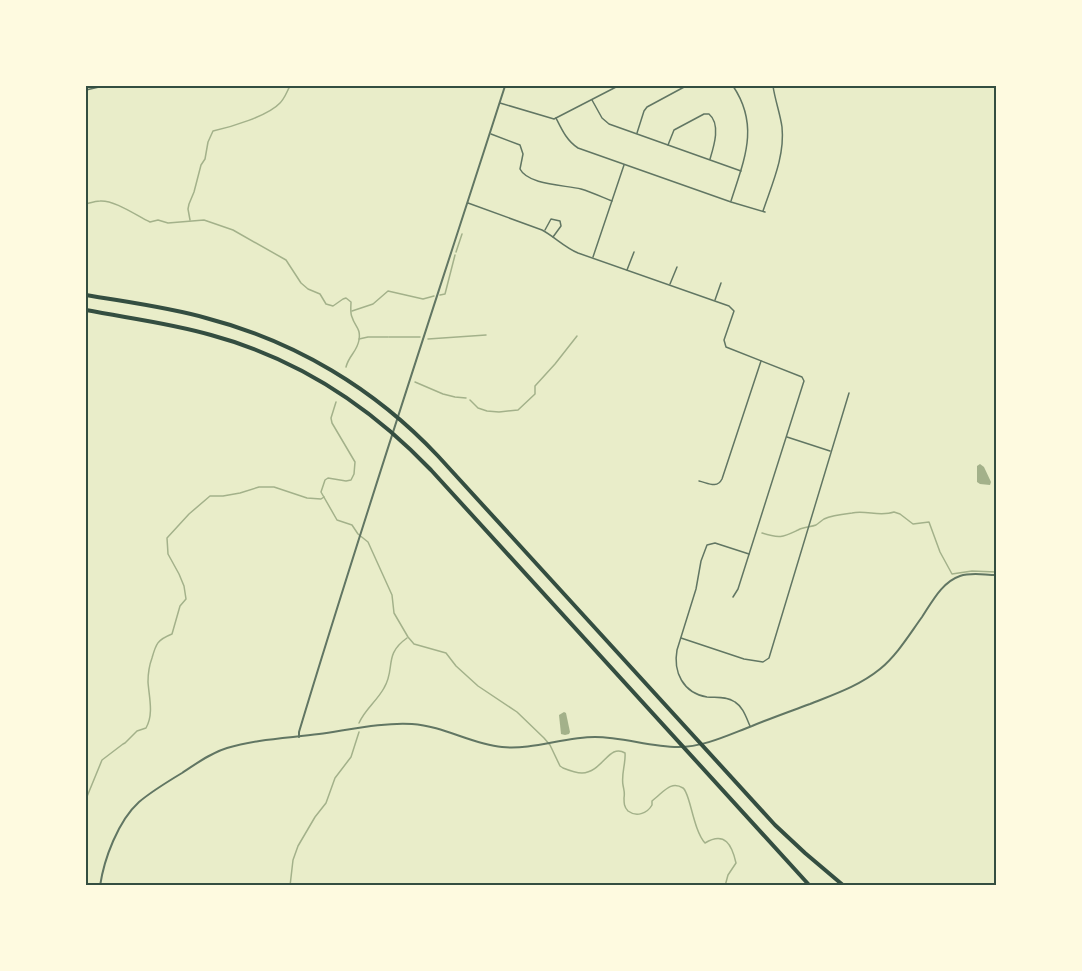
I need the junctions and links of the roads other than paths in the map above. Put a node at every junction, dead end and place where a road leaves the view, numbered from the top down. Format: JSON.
{"nodes":[{"id":1,"x":505,"y":86,"type":"edge"},
{"id":2,"x":618,"y":86,"type":"edge"},
{"id":3,"x":686,"y":86,"type":"edge"},
{"id":4,"x":733,"y":86,"type":"edge"},
{"id":5,"x":773,"y":86,"type":"edge"},
{"id":6,"x":99,"y":87,"type":"dead end"},
{"id":7,"x":86,"y":90,"type":"edge"},
{"id":8,"x":592,"y":100,"type":"junction"},
{"id":9,"x":500,"y":103,"type":"junction"},
{"id":10,"x":556,"y":118,"type":"junction"},
{"id":11,"x":489,"y":134,"type":"junction"},
{"id":12,"x":636,"y":134,"type":"junction"},
{"id":13,"x":668,"y":145,"type":"junction"},
{"id":14,"x":710,"y":160,"type":"junction"},
{"id":15,"x":624,"y":165,"type":"junction"},
{"id":16,"x":741,"y":171,"type":"junction"},
{"id":17,"x":612,"y":201,"type":"junction"},
{"id":18,"x":467,"y":202,"type":"junction"},
{"id":19,"x":731,"y":202,"type":"junction"},
{"id":20,"x":545,"y":231,"type":"junction"},
{"id":21,"x":553,"y":237,"type":"junction"},
{"id":22,"x":634,"y":252,"type":"dead end"},
{"id":23,"x":592,"y":258,"type":"junction"},
{"id":24,"x":677,"y":267,"type":"dead end"},
{"id":25,"x":627,"y":270,"type":"junction"},
{"id":26,"x":721,"y":283,"type":"dead end"},
{"id":27,"x":670,"y":285,"type":"junction"},
{"id":28,"x":86,"y":295,"type":"edge"},
{"id":29,"x":714,"y":300,"type":"junction"},
{"id":30,"x":86,"y":310,"type":"edge"},
{"id":31,"x":761,"y":360,"type":"junction"},
{"id":32,"x":849,"y":393,"type":"dead end"},
{"id":33,"x":786,"y":437,"type":"junction"},
{"id":34,"x":831,"y":452,"type":"junction"},
{"id":35,"x":699,"y":481,"type":"dead end"},
{"id":36,"x":750,"y":555,"type":"junction"},
{"id":37,"x":996,"y":575,"type":"edge"},
{"id":38,"x":733,"y":597,"type":"dead end"},
{"id":39,"x":681,"y":638,"type":"junction"},
{"id":40,"x":750,"y":726,"type":"junction"},
{"id":41,"x":299,"y":737,"type":"junction"},
{"id":42,"x":100,"y":885,"type":"edge"},
{"id":43,"x":810,"y":885,"type":"edge"},
{"id":44,"x":844,"y":885,"type":"edge"}],
"edges":[{"from":1,"to":9,"type":"street"},
{"from":2,"to":8,"type":"street"},
{"from":3,"to":12,"type":"street"},
{"from":4,"to":16,"type":"street"},
{"from":5,"to":19,"type":"street"},
{"from":6,"to":7,"type":"street"},
{"from":8,"to":10,"type":"street"},
{"from":8,"to":12,"type":"street"},
{"from":9,"to":10,"type":"street"},
{"from":9,"to":11,"type":"street"},
{"from":10,"to":15,"type":"street"},
{"from":11,"to":17,"type":"street"},
{"from":11,"to":18,"type":"street"},
{"from":12,"to":13,"type":"street"},
{"from":13,"to":14,"type":"street"},
{"from":13,"to":14,"type":"street"},
{"from":14,"to":16,"type":"street"},
{"from":15,"to":17,"type":"street"},
{"from":15,"to":19,"type":"street"},
{"from":16,"to":19,"type":"street"},
{"from":17,"to":23,"type":"street"},
{"from":18,"to":20,"type":"street"},
{"from":18,"to":41,"type":"street"},
{"from":20,"to":21,"type":"street"},
{"from":20,"to":21,"type":"street"},
{"from":21,"to":23,"type":"street"},
{"from":22,"to":25,"type":"street"},
{"from":23,"to":25,"type":"street"},
{"from":24,"to":27,"type":"street"},
{"from":25,"to":27,"type":"street"},
{"from":26,"to":29,"type":"street"},
{"from":27,"to":29,"type":"street"},
{"from":28,"to":44,"type":"highway"},
{"from":29,"to":31,"type":"street"},
{"from":30,"to":43,"type":"highway"},
{"from":31,"to":33,"type":"street"},
{"from":31,"to":35,"type":"street"},
{"from":32,"to":34,"type":"street"},
{"from":33,"to":34,"type":"street"},
{"from":33,"to":36,"type":"street"},
{"from":34,"to":39,"type":"street"},
{"from":36,"to":38,"type":"street"},
{"from":36,"to":39,"type":"street"},
{"from":37,"to":40,"type":"street"},
{"from":39,"to":40,"type":"street"},
{"from":40,"to":41,"type":"street"},
{"from":41,"to":42,"type":"street"}]}
